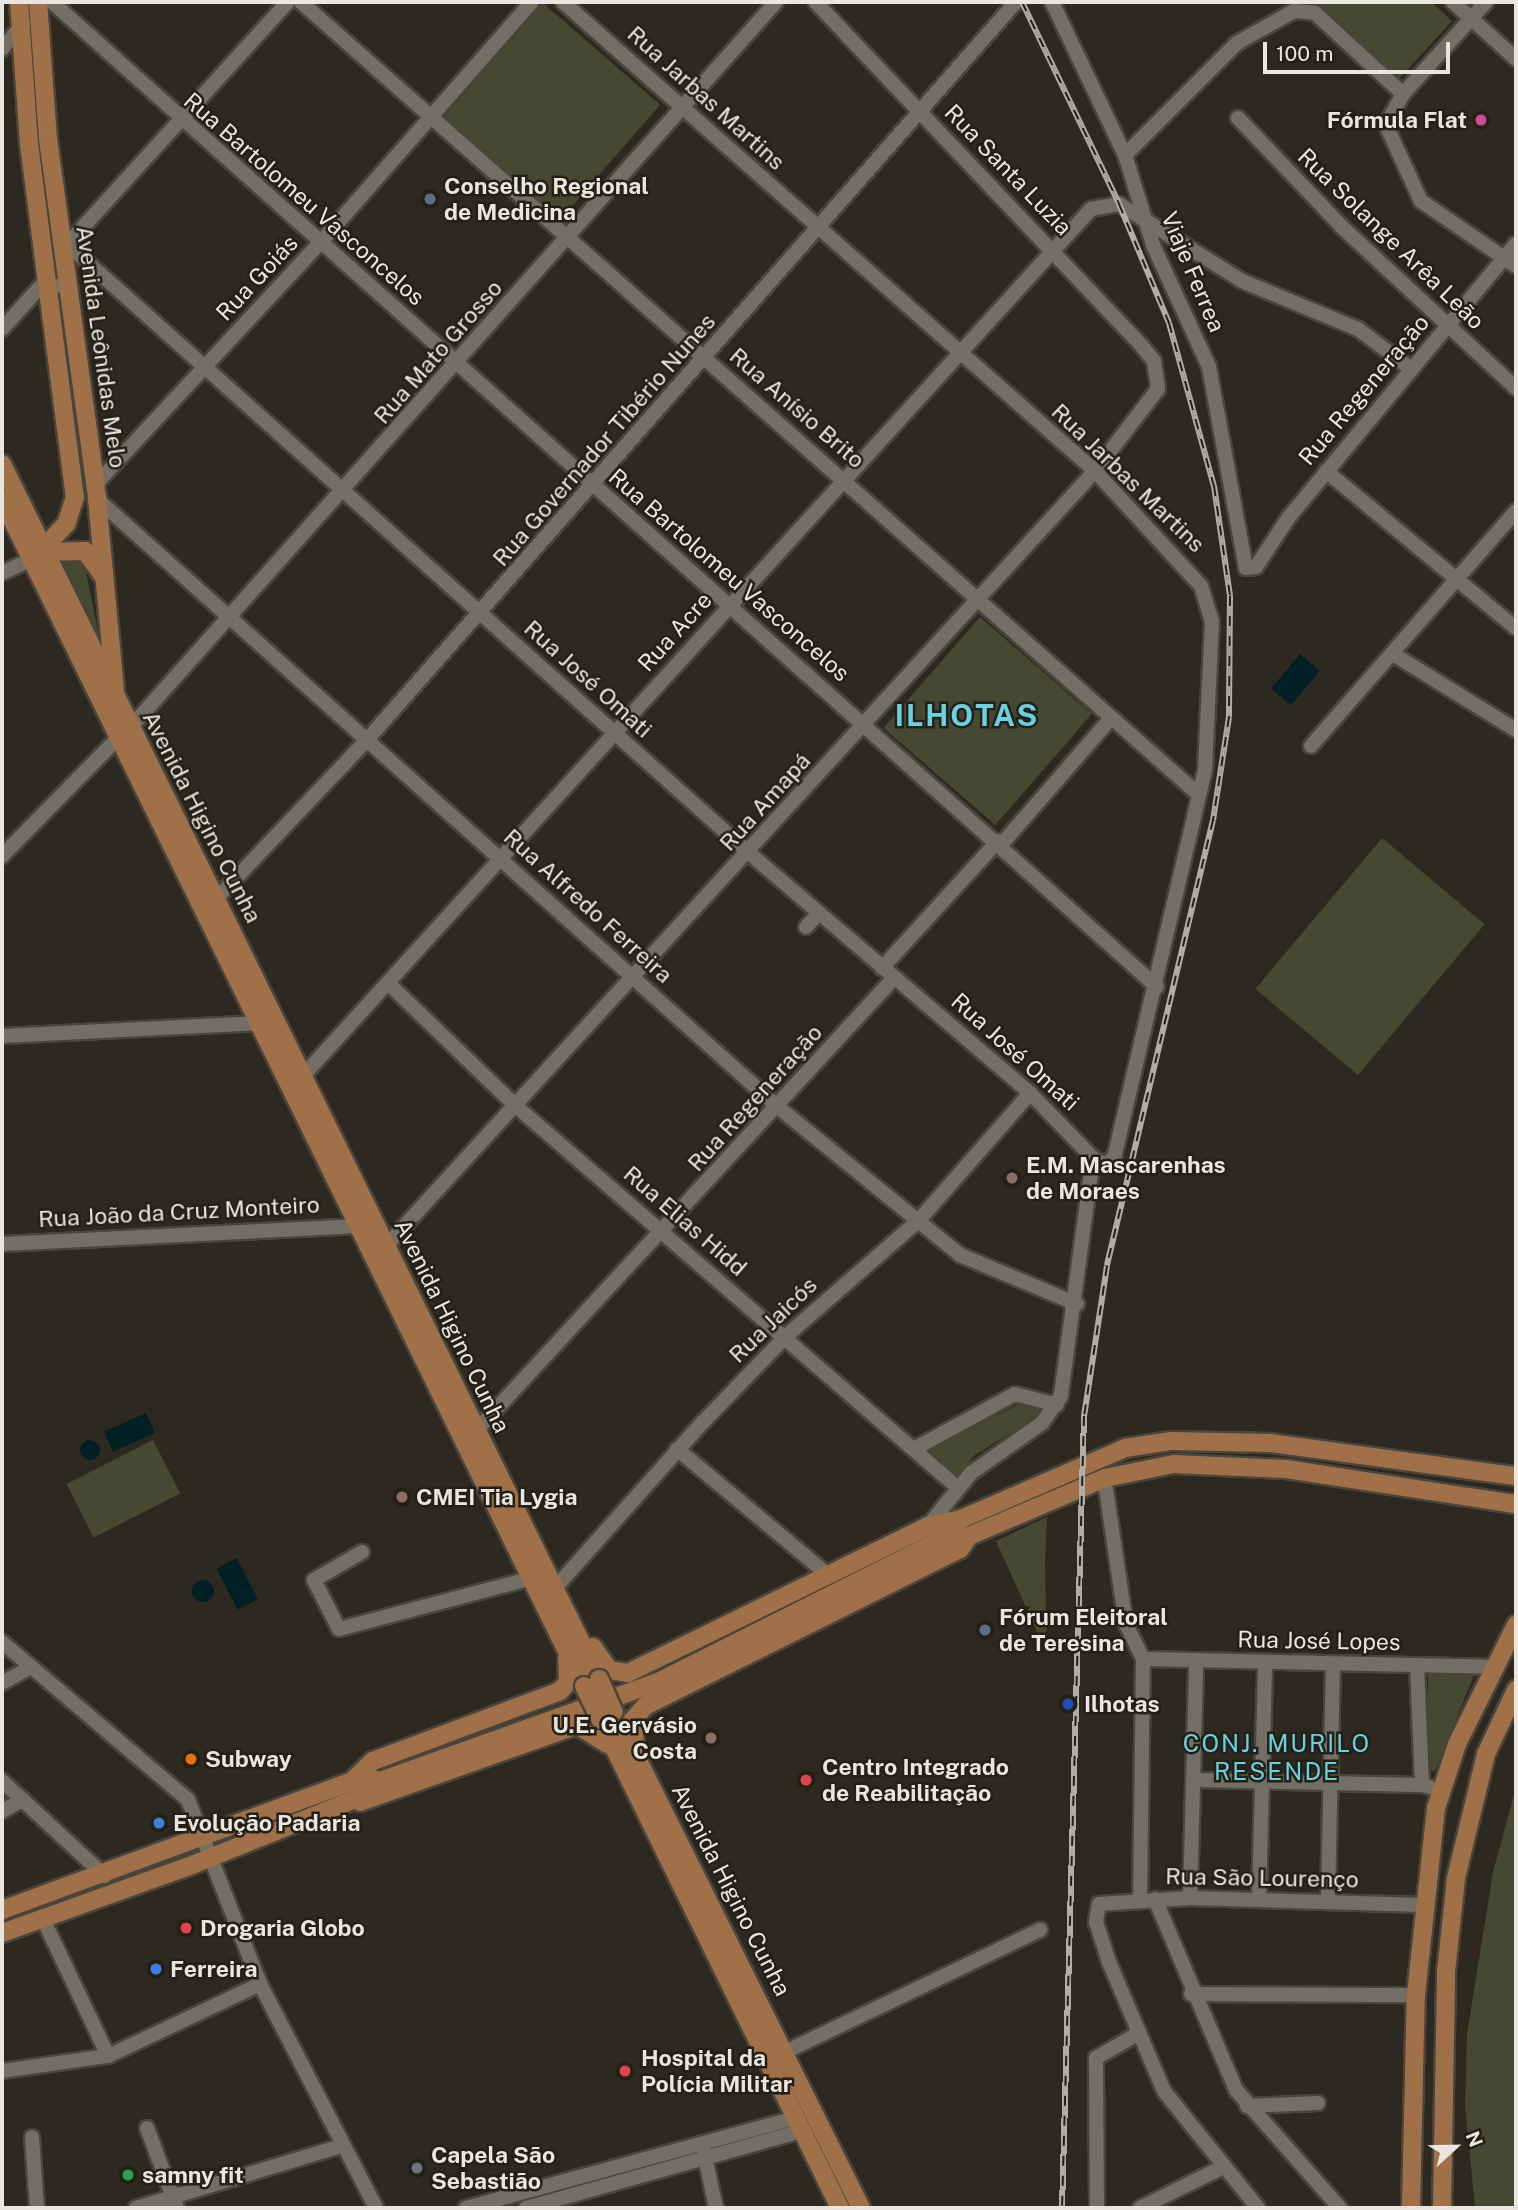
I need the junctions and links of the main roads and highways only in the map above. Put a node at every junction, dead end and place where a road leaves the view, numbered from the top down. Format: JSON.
{"nodes":[{"id":1,"x":19,"y":2,"type":"edge"},
{"id":2,"x":43,"y":3,"type":"edge"},
{"id":3,"x":2,"y":464,"type":"edge"},
{"id":4,"x":2,"y":499,"type":"edge"},
{"id":5,"x":36,"y":556,"type":"junction"},
{"id":6,"x":105,"y":580,"type":"junction"},
{"id":7,"x":116,"y":699,"type":"junction"},
{"id":8,"x":124,"y":733,"type":"junction"},
{"id":9,"x":1516,"y":1476,"type":"edge"},
{"id":10,"x":1516,"y":1504,"type":"edge"},
{"id":11,"x":932,"y":1534,"type":"junction"},
{"id":12,"x":969,"y":1536,"type":"junction"},
{"id":13,"x":1516,"y":1625,"type":"edge"},
{"id":14,"x":576,"y":1632,"type":"junction"},
{"id":15,"x":567,"y":1651,"type":"junction"},
{"id":16,"x":592,"y":1683,"type":"junction"},
{"id":17,"x":1516,"y":1690,"type":"edge"},
{"id":18,"x":607,"y":1716,"type":"junction"},
{"id":19,"x":615,"y":1750,"type":"junction"},
{"id":20,"x":636,"y":1755,"type":"junction"},
{"id":21,"x":353,"y":1790,"type":"junction"},
{"id":22,"x":2,"y":1910,"type":"edge"},
{"id":23,"x":2,"y":1933,"type":"edge"},
{"id":24,"x":1420,"y":1943,"type":"junction"},
{"id":25,"x":1449,"y":1944,"type":"junction"},
{"id":26,"x":840,"y":2208,"type":"edge"},
{"id":27,"x":861,"y":2208,"type":"edge"},
{"id":28,"x":1411,"y":2208,"type":"edge"},
{"id":29,"x":1442,"y":2208,"type":"edge"}],
"edges":[{"from":1,"to":5,"type":"main road","name":"Avenida Leônidas Melo"},
{"from":2,"to":6,"type":"main road","name":"Avenida Leônidas Melo"},
{"from":3,"to":5,"type":"main road","name":"Avenida Higino Cunha"},
{"from":4,"to":5,"type":"main road","name":"Avenida Higino Cunha"},
{"from":5,"to":6,"type":"main road"},
{"from":5,"to":7,"type":"main road","name":"Avenida Higino Cunha"},
{"from":5,"to":8,"type":"main road","name":"Avenida Higino Cunha"},
{"from":6,"to":7,"type":"main road","name":"Avenida Leônidas Melo"},
{"from":7,"to":8,"type":"main road","name":"Avenida Higino Cunha"},
{"from":8,"to":14,"type":"main road","name":"Avenida Higino Cunha"},
{"from":8,"to":15,"type":"main road","name":"Avenida Higino Cunha"},
{"from":9,"to":11,"type":"main road"},
{"from":10,"to":12,"type":"main road"},
{"from":11,"to":12,"type":"main road"},
{"from":11,"to":14,"type":"main road"},
{"from":11,"to":21,"type":"main road"},
{"from":12,"to":20,"type":"main road"},
{"from":13,"to":24,"type":"main road"},
{"from":14,"to":16,"type":"main road","name":"Avenida Higino Cunha"},
{"from":15,"to":16,"type":"main road","name":"Avenida Higino Cunha"},
{"from":15,"to":21,"type":"main road"},
{"from":16,"to":18,"type":"main road","name":"Avenida Higino Cunha","bridge":true},
{"from":17,"to":25,"type":"main road"},
{"from":18,"to":19,"type":"main road","name":"Avenida Higino Cunha"},
{"from":18,"to":20,"type":"main road","name":"Avenida Higino Cunha"},
{"from":19,"to":21,"type":"main road"},
{"from":19,"to":26,"type":"main road","name":"Avenida Higino Cunha"},
{"from":20,"to":27,"type":"main road","name":"Avenida Higino Cunha"},
{"from":21,"to":22,"type":"main road"},
{"from":21,"to":23,"type":"main road"},
{"from":24,"to":25,"type":"main road"},
{"from":24,"to":28,"type":"main road"},
{"from":25,"to":29,"type":"main road"}]}
